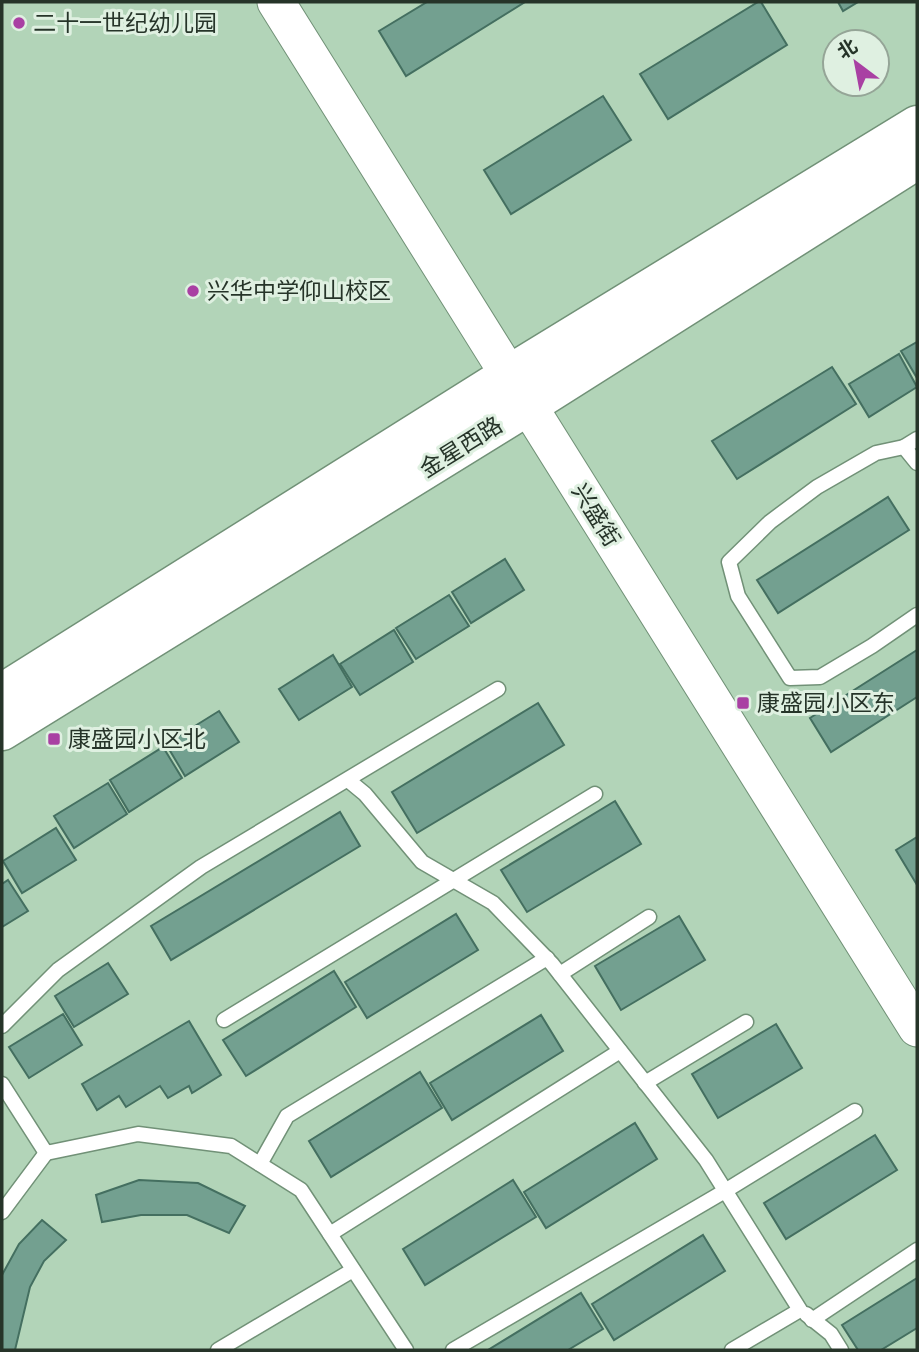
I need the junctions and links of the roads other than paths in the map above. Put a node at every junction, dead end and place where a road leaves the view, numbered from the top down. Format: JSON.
{"nodes":[{"id":1,"x":275,"y":2,"type":"edge"},
{"id":2,"x":917,"y":125,"type":"edge"},
{"id":3,"x":917,"y":160,"type":"edge"},
{"id":4,"x":518,"y":391,"type":"junction"},
{"id":5,"x":917,"y":439,"type":"edge"},
{"id":6,"x":904,"y":447,"type":"junction"},
{"id":7,"x":917,"y":463,"type":"edge"},
{"id":8,"x":917,"y":615,"type":"edge"},
{"id":9,"x":498,"y":689,"type":"dead end"},
{"id":10,"x":2,"y":693,"type":"edge"},
{"id":11,"x":2,"y":731,"type":"edge"},
{"id":12,"x":348,"y":780,"type":"junction"},
{"id":13,"x":595,"y":794,"type":"dead end"},
{"id":14,"x":452,"y":880,"type":"junction"},
{"id":15,"x":649,"y":917,"type":"dead end"},
{"id":16,"x":547,"y":958,"type":"junction"},
{"id":17,"x":560,"y":974,"type":"junction"},
{"id":18,"x":224,"y":1020,"type":"dead end"},
{"id":19,"x":746,"y":1022,"type":"dead end"},
{"id":20,"x":2,"y":1026,"type":"edge"},
{"id":21,"x":917,"y":1028,"type":"edge"},
{"id":22,"x":620,"y":1051,"type":"junction"},
{"id":23,"x":645,"y":1083,"type":"junction"},
{"id":24,"x":2,"y":1084,"type":"edge"},
{"id":25,"x":855,"y":1111,"type":"dead end"},
{"id":26,"x":46,"y":1153,"type":"junction"},
{"id":27,"x":260,"y":1164,"type":"junction"},
{"id":28,"x":725,"y":1191,"type":"junction"},
{"id":29,"x":2,"y":1212,"type":"edge"},
{"id":30,"x":330,"y":1234,"type":"junction"},
{"id":31,"x":917,"y":1250,"type":"edge"},
{"id":32,"x":353,"y":1270,"type":"junction"},
{"id":33,"x":800,"y":1310,"type":"junction"},
{"id":34,"x":812,"y":1320,"type":"junction"},
{"id":35,"x":218,"y":1350,"type":"edge"},
{"id":36,"x":406,"y":1350,"type":"edge"},
{"id":37,"x":453,"y":1350,"type":"edge"},
{"id":38,"x":732,"y":1350,"type":"edge"},
{"id":39,"x":841,"y":1350,"type":"edge"}],
"edges":[{"from":1,"to":4,"type":"street","name":"兴盛街"},
{"from":2,"to":4,"type":"main road","name":"金星西路"},
{"from":3,"to":4,"type":"main road","name":"金星西路"},
{"from":4,"to":10,"type":"main road","name":"金星西路"},
{"from":4,"to":11,"type":"main road","name":"金星西路"},
{"from":4,"to":21,"type":"street","name":"兴盛街"},
{"from":5,"to":6,"type":"lane"},
{"from":6,"to":7,"type":"lane"},
{"from":6,"to":8,"type":"lane"},
{"from":9,"to":12,"type":"lane"},
{"from":12,"to":14,"type":"lane"},
{"from":12,"to":20,"type":"lane"},
{"from":13,"to":14,"type":"lane"},
{"from":14,"to":16,"type":"lane"},
{"from":14,"to":18,"type":"lane"},
{"from":15,"to":17,"type":"lane"},
{"from":16,"to":17,"type":"lane"},
{"from":16,"to":27,"type":"lane"},
{"from":17,"to":22,"type":"lane"},
{"from":19,"to":23,"type":"lane"},
{"from":22,"to":23,"type":"lane"},
{"from":22,"to":30,"type":"lane"},
{"from":23,"to":28,"type":"lane"},
{"from":24,"to":26,"type":"lane"},
{"from":25,"to":28,"type":"lane"},
{"from":26,"to":27,"type":"lane"},
{"from":26,"to":29,"type":"lane"},
{"from":27,"to":30,"type":"lane"},
{"from":28,"to":33,"type":"lane"},
{"from":28,"to":37,"type":"lane"},
{"from":30,"to":32,"type":"lane"},
{"from":31,"to":34,"type":"lane"},
{"from":32,"to":35,"type":"lane"},
{"from":32,"to":36,"type":"lane"},
{"from":33,"to":34,"type":"lane"},
{"from":33,"to":38,"type":"lane"},
{"from":34,"to":39,"type":"lane"}]}
